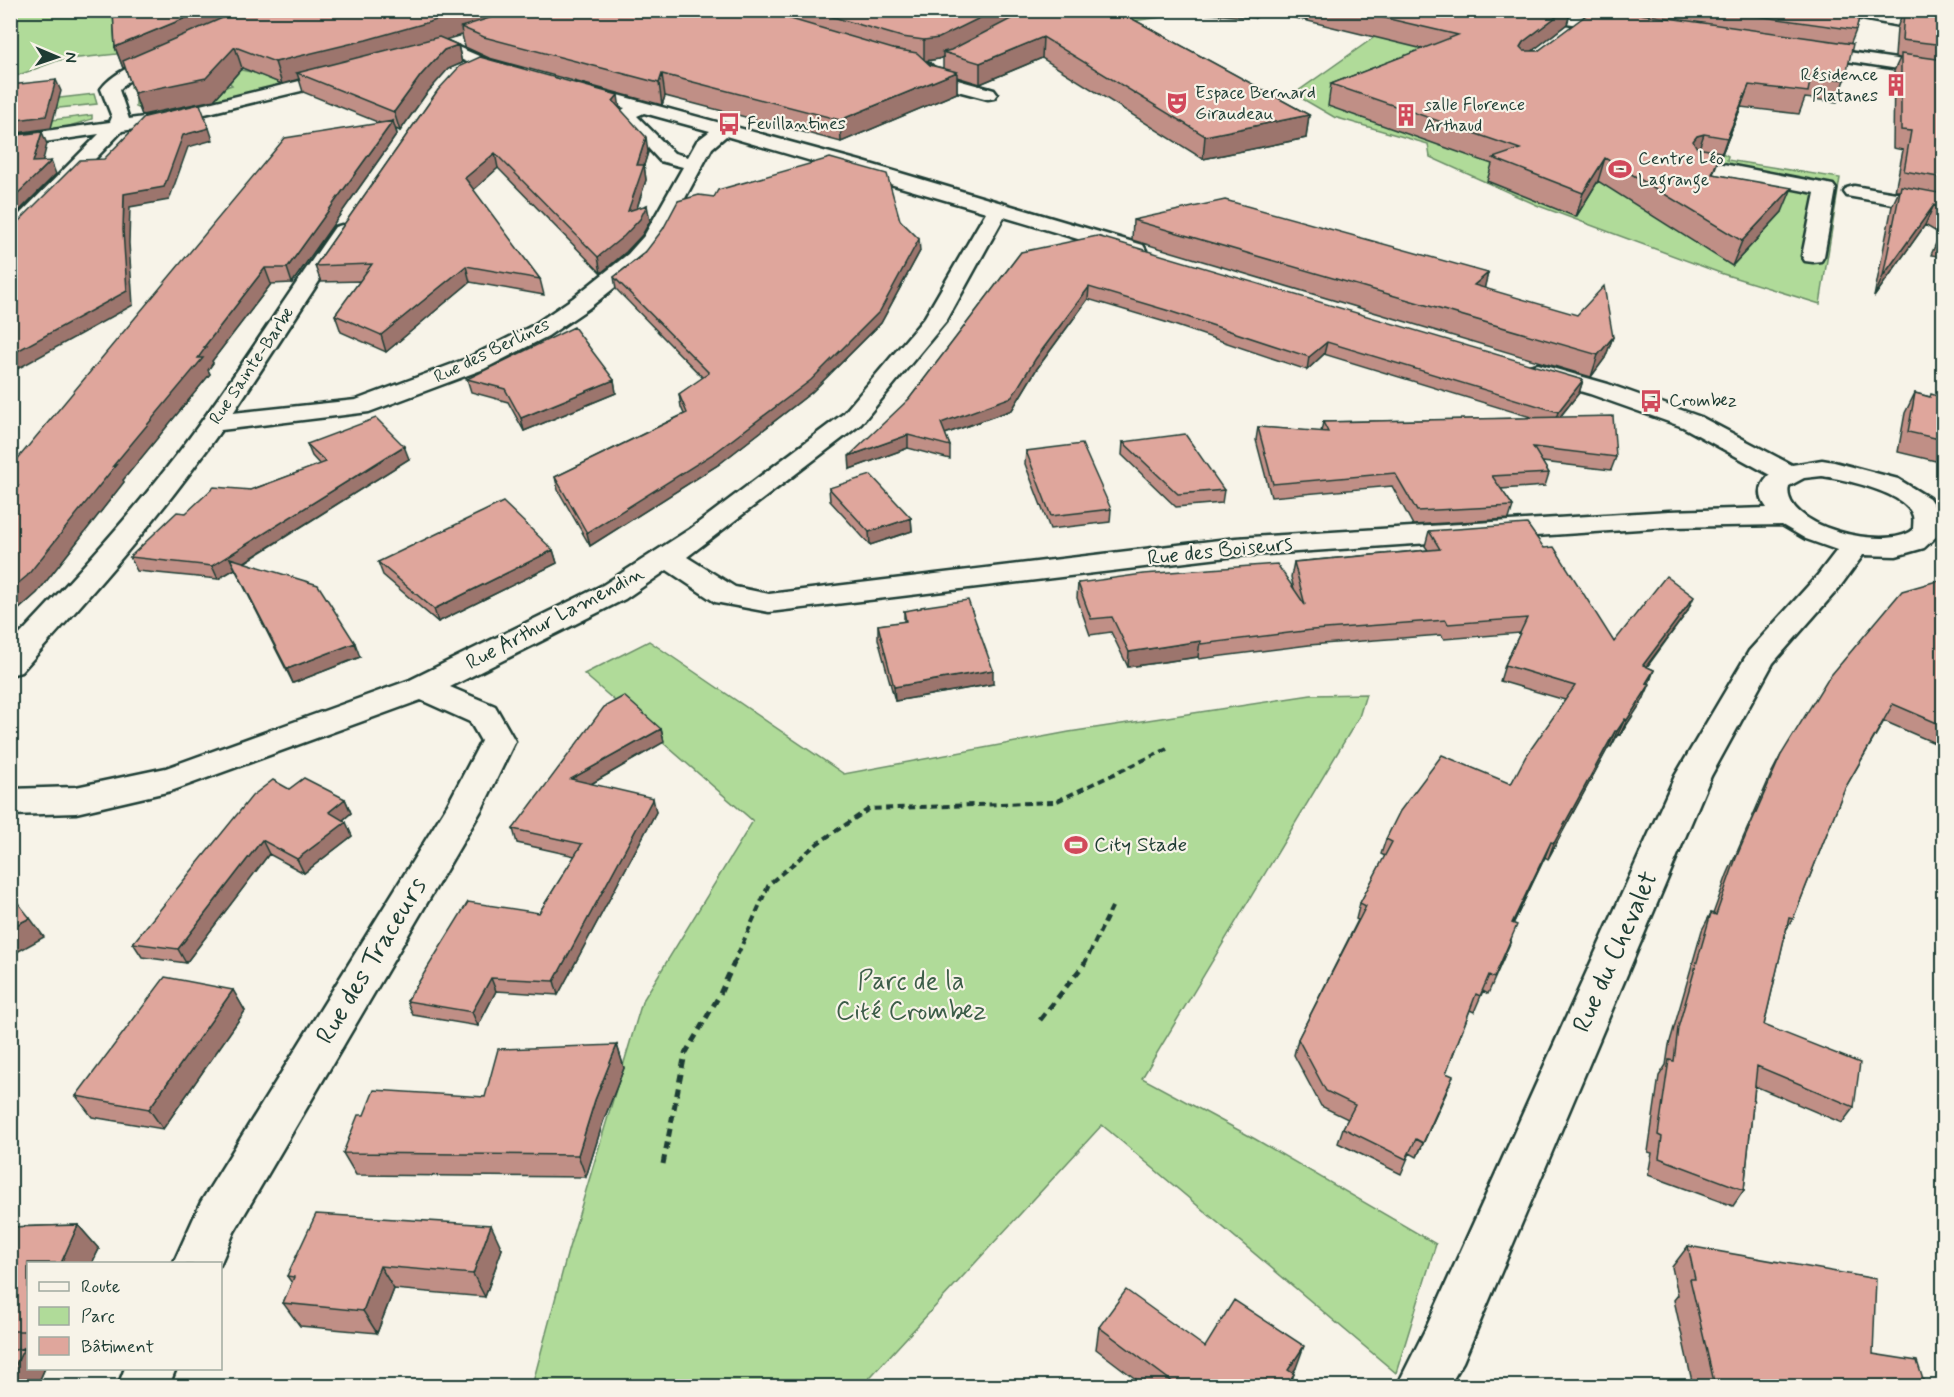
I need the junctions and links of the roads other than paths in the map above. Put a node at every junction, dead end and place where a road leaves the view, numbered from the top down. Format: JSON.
{"nodes":[{"id":1,"x":1511,"y":10,"type":"edge"},
{"id":2,"x":1835,"y":10,"type":"edge"},
{"id":3,"x":1585,"y":22,"type":"junction"},
{"id":4,"x":1921,"y":25,"type":"edge"},
{"id":5,"x":1636,"y":29,"type":"edge"},
{"id":6,"x":1569,"y":34,"type":"edge"},
{"id":7,"x":467,"y":39,"type":"edge"},
{"id":8,"x":1792,"y":49,"type":"edge"},
{"id":9,"x":184,"y":51,"type":"edge"},
{"id":10,"x":482,"y":63,"type":"junction"},
{"id":11,"x":944,"y":66,"type":"edge"},
{"id":12,"x":1944,"y":69,"type":"edge"},
{"id":13,"x":365,"y":70,"type":"edge"},
{"id":14,"x":456,"y":74,"type":"edge"},
{"id":15,"x":539,"y":79,"type":"edge"},
{"id":16,"x":562,"y":85,"type":"edge"},
{"id":17,"x":988,"y":94,"type":"dead end"},
{"id":18,"x":642,"y":107,"type":"junction"},
{"id":19,"x":117,"y":126,"type":"junction"},
{"id":20,"x":722,"y":130,"type":"junction"},
{"id":21,"x":10,"y":142,"type":"edge"},
{"id":22,"x":695,"y":164,"type":"junction"},
{"id":23,"x":1697,"y":165,"type":"edge"},
{"id":24,"x":1854,"y":192,"type":"dead end"},
{"id":25,"x":1944,"y":207,"type":"edge"},
{"id":26,"x":998,"y":208,"type":"junction"},
{"id":27,"x":356,"y":211,"type":"edge"},
{"id":28,"x":10,"y":236,"type":"edge"},
{"id":29,"x":1813,"y":256,"type":"dead end"},
{"id":30,"x":1157,"y":257,"type":"edge"},
{"id":31,"x":1520,"y":366,"type":"edge"},
{"id":32,"x":213,"y":423,"type":"junction"},
{"id":33,"x":1787,"y":473,"type":"junction"},
{"id":34,"x":1787,"y":516,"type":"junction"},
{"id":35,"x":1935,"y":520,"type":"edge"},
{"id":36,"x":1855,"y":545,"type":"junction"},
{"id":37,"x":667,"y":557,"type":"junction"},
{"id":38,"x":10,"y":664,"type":"edge"},
{"id":39,"x":422,"y":688,"type":"junction"},
{"id":40,"x":10,"y":802,"type":"edge"},
{"id":41,"x":197,"y":1262,"type":"edge"},
{"id":42,"x":150,"y":1370,"type":"edge"},
{"id":43,"x":143,"y":1386,"type":"edge"},
{"id":44,"x":1422,"y":1386,"type":"edge"}],
"edges":[{"from":1,"to":3,"type":"street"},
{"from":2,"to":4,"type":"street"},
{"from":3,"to":5,"type":"street"},
{"from":3,"to":6,"type":"street"},
{"from":7,"to":10,"type":"street"},
{"from":8,"to":12,"type":"street"},
{"from":9,"to":19,"type":"street"},
{"from":10,"to":14,"type":"street"},
{"from":10,"to":15,"type":"street"},
{"from":11,"to":17,"type":"street"},
{"from":13,"to":19,"type":"street"},
{"from":16,"to":18,"type":"street"},
{"from":18,"to":20,"type":"street"},
{"from":18,"to":22,"type":"street"},
{"from":19,"to":21,"type":"street"},
{"from":19,"to":28,"type":"street"},
{"from":20,"to":22,"type":"street","name":"Rue des Berlines"},
{"from":20,"to":26,"type":"street"},
{"from":22,"to":32,"type":"street","name":"Rue des Berlines"},
{"from":23,"to":29,"type":"street"},
{"from":24,"to":25,"type":"street"},
{"from":26,"to":30,"type":"street"},
{"from":26,"to":37,"type":"street","name":"Rue Arthur Lamendin"},
{"from":27,"to":32,"type":"street","name":"Rue Sainte-Barbe"},
{"from":31,"to":33,"type":"street"},
{"from":32,"to":38,"type":"street","name":"Rue Sainte-Barbe"},
{"from":33,"to":34,"type":"street"},
{"from":33,"to":35,"type":"street"},
{"from":34,"to":36,"type":"street"},
{"from":34,"to":37,"type":"street","name":"Rue des Boiseurs"},
{"from":35,"to":36,"type":"street"},
{"from":36,"to":44,"type":"street","name":"Rue du Chevalet"},
{"from":37,"to":39,"type":"street","name":"Rue Arthur Lamendin"},
{"from":39,"to":40,"type":"street","name":"Rue Arthur Lamendin"},
{"from":39,"to":41,"type":"street","name":"Rue des Traceurs"},
{"from":42,"to":43,"type":"street"}]}
